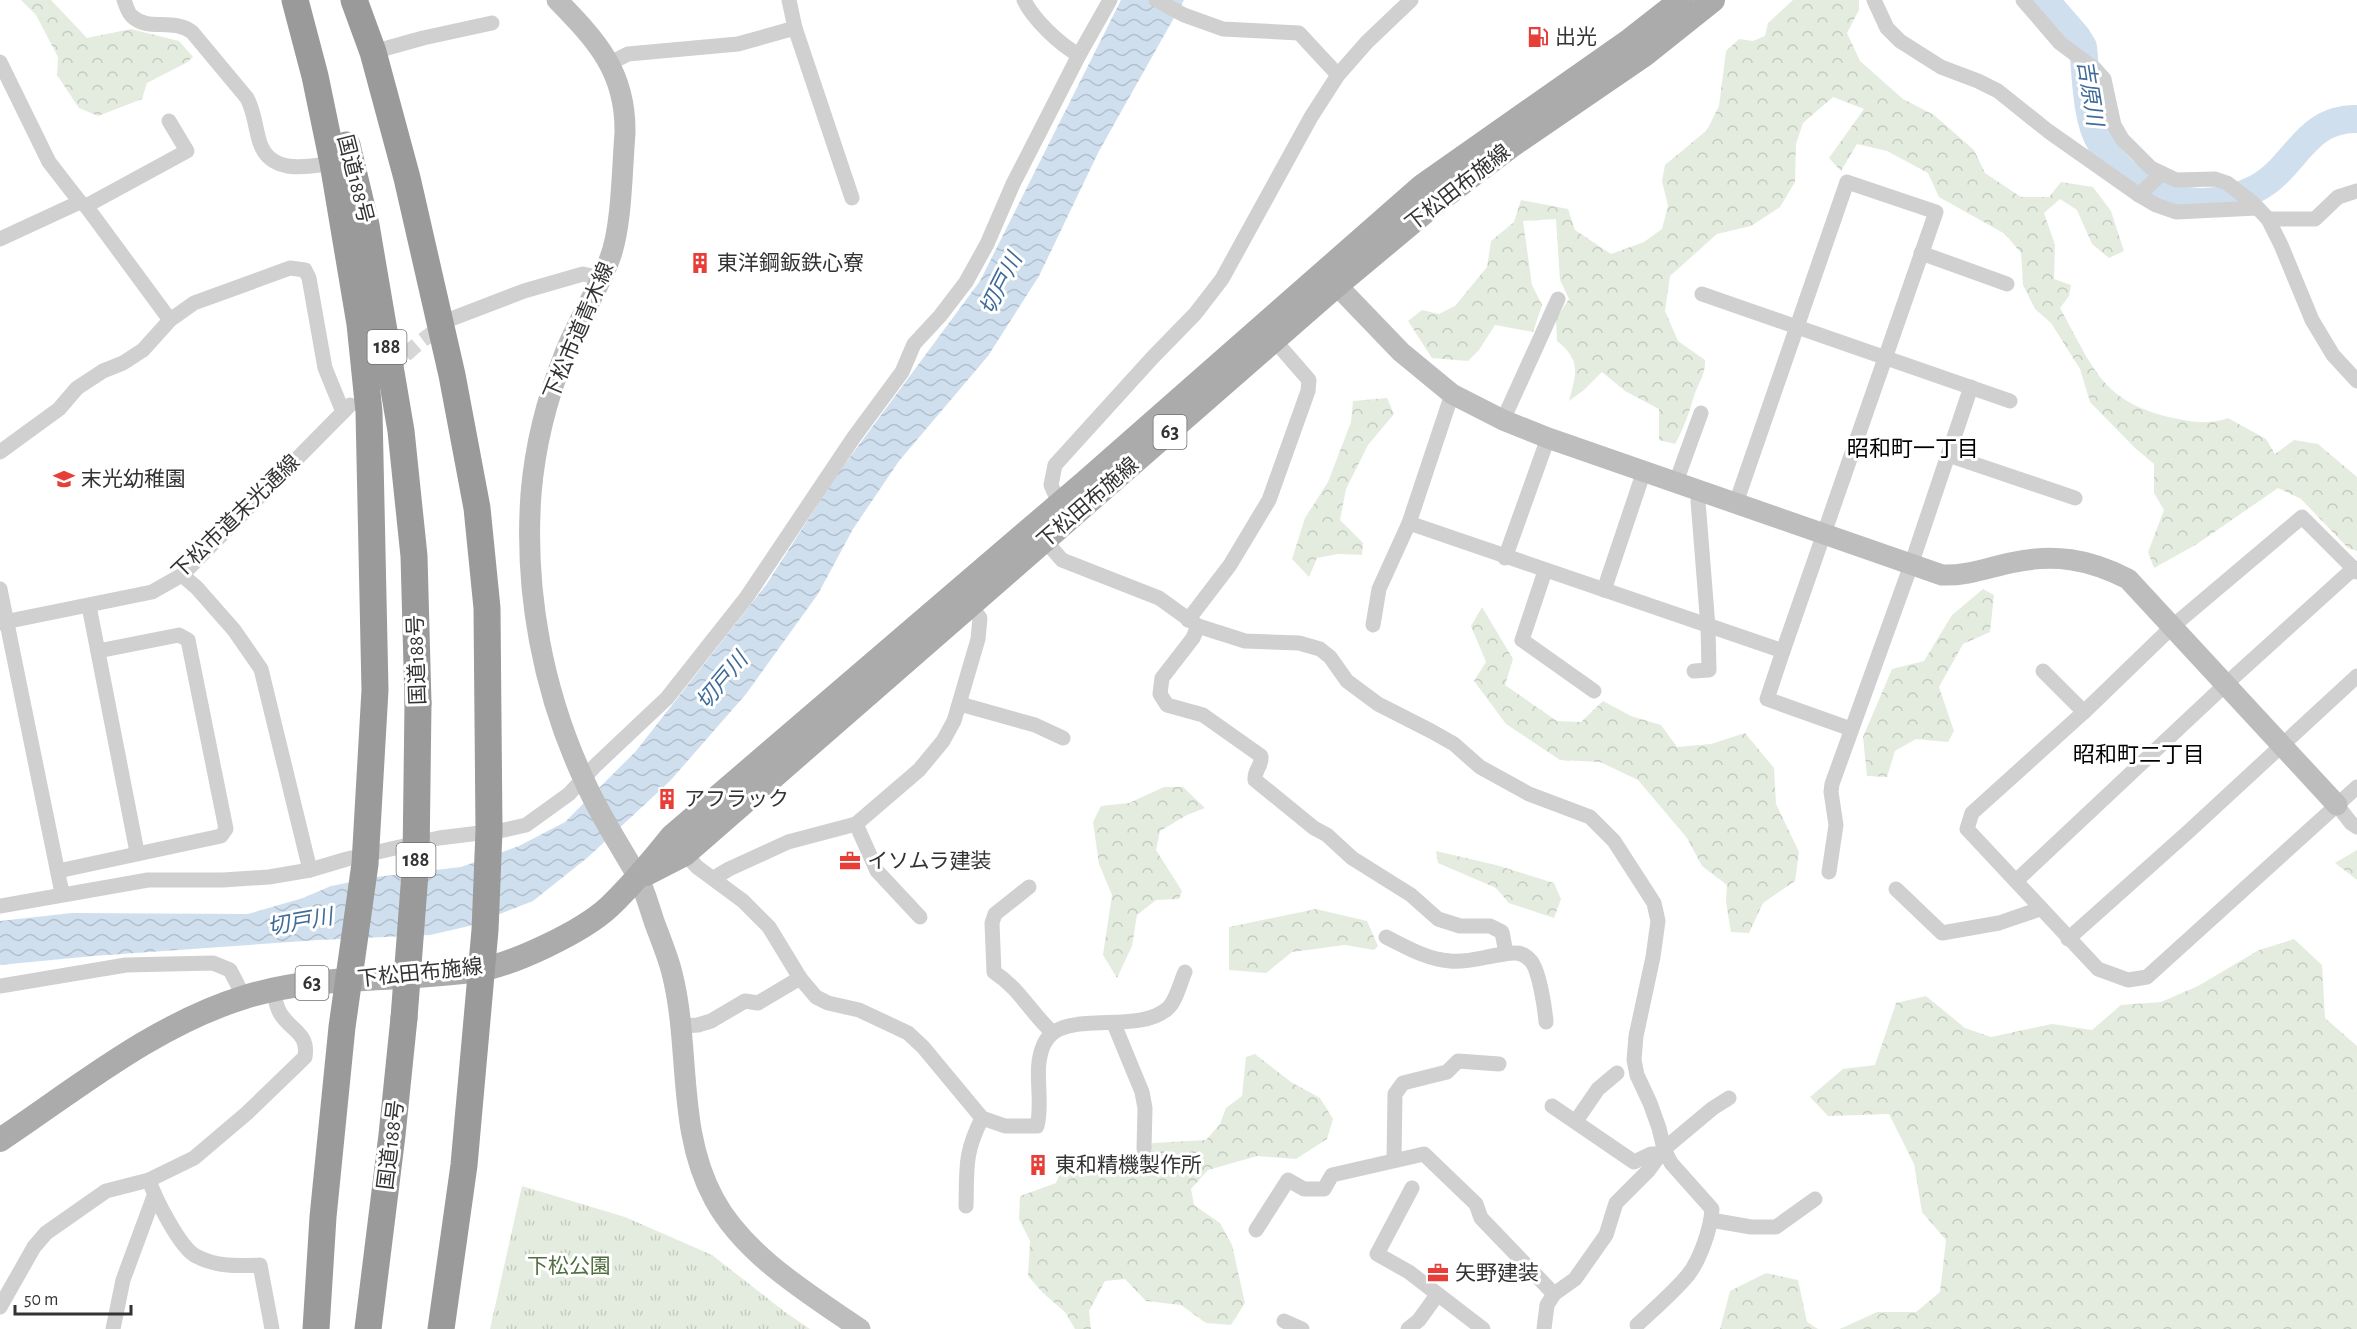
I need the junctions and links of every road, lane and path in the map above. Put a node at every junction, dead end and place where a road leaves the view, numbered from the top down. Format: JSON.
{"nodes":[{"id":1,"x":124,"y":0,"type":"edge"},
{"id":2,"x":295,"y":0,"type":"edge"},
{"id":3,"x":304,"y":0,"type":"edge"},
{"id":4,"x":354,"y":0,"type":"edge"},
{"id":5,"x":557,"y":0,"type":"edge"},
{"id":6,"x":789,"y":0,"type":"edge"},
{"id":7,"x":1024,"y":0,"type":"edge"},
{"id":8,"x":1110,"y":0,"type":"edge"},
{"id":9,"x":1156,"y":0,"type":"edge"},
{"id":10,"x":1411,"y":0,"type":"edge"},
{"id":11,"x":1681,"y":0,"type":"edge"},
{"id":12,"x":1713,"y":0,"type":"edge"},
{"id":13,"x":1874,"y":0,"type":"edge"},
{"id":14,"x":2023,"y":0,"type":"edge"},
{"id":15,"x":492,"y":23,"type":"dead end"},
{"id":16,"x":795,"y":28,"type":"junction"},
{"id":17,"x":373,"y":52,"type":"junction"},
{"id":18,"x":1079,"y":55,"type":"junction"},
{"id":19,"x":0,"y":62,"type":"edge"},
{"id":20,"x":610,"y":63,"type":"junction"},
{"id":21,"x":1338,"y":75,"type":"junction"},
{"id":22,"x":169,"y":121,"type":"dead end"},
{"id":23,"x":333,"y":163,"type":"junction"},
{"id":24,"x":2161,"y":174,"type":"junction"},
{"id":25,"x":2357,"y":191,"type":"edge"},
{"id":26,"x":2139,"y":195,"type":"junction"},
{"id":27,"x":852,"y":198,"type":"dead end"},
{"id":28,"x":83,"y":204,"type":"junction"},
{"id":29,"x":2255,"y":205,"type":"junction"},
{"id":30,"x":2268,"y":219,"type":"junction"},
{"id":31,"x":0,"y":239,"type":"edge"},
{"id":32,"x":1921,"y":253,"type":"junction"},
{"id":33,"x":601,"y":278,"type":"junction"},
{"id":34,"x":1330,"y":278,"type":"junction"},
{"id":35,"x":2007,"y":284,"type":"dead end"},
{"id":36,"x":1702,"y":294,"type":"dead end"},
{"id":37,"x":1558,"y":299,"type":"dead end"},
{"id":38,"x":452,"y":319,"type":"tunnel mouth"},
{"id":39,"x":170,"y":320,"type":"junction"},
{"id":40,"x":1798,"y":327,"type":"junction"},
{"id":41,"x":1275,"y":341,"type":"junction"},
{"id":42,"x":1885,"y":358,"type":"junction"},
{"id":43,"x":2357,"y":381,"type":"edge"},
{"id":44,"x":1971,"y":387,"type":"junction"},
{"id":45,"x":1452,"y":394,"type":"junction"},
{"id":46,"x":2010,"y":401,"type":"dead end"},
{"id":47,"x":1701,"y":413,"type":"dead end"},
{"id":48,"x":1503,"y":420,"type":"junction"},
{"id":49,"x":1548,"y":438,"type":"junction"},
{"id":50,"x":0,"y":452,"type":"edge"},
{"id":51,"x":1948,"y":454,"type":"junction"},
{"id":52,"x":1644,"y":471,"type":"junction"},
{"id":53,"x":1676,"y":482,"type":"junction"},
{"id":54,"x":1701,"y":491,"type":"junction"},
{"id":55,"x":2075,"y":498,"type":"dead end"},
{"id":56,"x":1059,"y":503,"type":"junction"},
{"id":57,"x":1736,"y":503,"type":"junction"},
{"id":58,"x":1409,"y":523,"type":"junction"},
{"id":59,"x":1038,"y":533,"type":"junction"},
{"id":60,"x":1823,"y":534,"type":"junction"},
{"id":61,"x":1505,"y":558,"type":"junction"},
{"id":62,"x":1911,"y":565,"type":"junction"},
{"id":63,"x":2355,"y":570,"type":"edge"},
{"id":64,"x":1545,"y":571,"type":"junction"},
{"id":65,"x":182,"y":575,"type":"junction"},
{"id":66,"x":0,"y":588,"type":"edge"},
{"id":67,"x":1604,"y":590,"type":"junction"},
{"id":68,"x":964,"y":598,"type":"junction"},
{"id":69,"x":89,"y":606,"type":"junction"},
{"id":70,"x":3,"y":622,"type":"edge"},
{"id":71,"x":1193,"y":623,"type":"junction"},
{"id":72,"x":1373,"y":625,"type":"dead end"},
{"id":73,"x":2173,"y":626,"type":"junction"},
{"id":74,"x":1708,"y":627,"type":"junction"},
{"id":75,"x":98,"y":651,"type":"junction"},
{"id":76,"x":1783,"y":651,"type":"junction"},
{"id":77,"x":1694,"y":670,"type":"dead end"},
{"id":78,"x":2043,"y":671,"type":"dead end"},
{"id":79,"x":2357,"y":676,"type":"edge"},
{"id":80,"x":2226,"y":684,"type":"junction"},
{"id":81,"x":1594,"y":691,"type":"dead end"},
{"id":82,"x":960,"y":704,"type":"junction"},
{"id":83,"x":2084,"y":712,"type":"junction"},
{"id":84,"x":1851,"y":729,"type":"junction"},
{"id":85,"x":1063,"y":738,"type":"dead end"},
{"id":86,"x":2281,"y":744,"type":"junction"},
{"id":87,"x":584,"y":781,"type":"junction"},
{"id":88,"x":2357,"y":787,"type":"edge"},
{"id":89,"x":2337,"y":805,"type":"junction"},
{"id":90,"x":856,"y":824,"type":"junction"},
{"id":91,"x":2357,"y":827,"type":"edge"},
{"id":92,"x":489,"y":836,"type":"junction"},
{"id":93,"x":678,"y":845,"type":"junction"},
{"id":94,"x":137,"y":852,"type":"junction"},
{"id":95,"x":365,"y":859,"type":"junction"},
{"id":96,"x":310,"y":870,"type":"junction"},
{"id":97,"x":58,"y":871,"type":"junction"},
{"id":98,"x":1828,"y":872,"type":"dead end"},
{"id":99,"x":638,"y":878,"type":"junction"},
{"id":100,"x":714,"y":878,"type":"junction"},
{"id":101,"x":2016,"y":881,"type":"junction"},
{"id":102,"x":1029,"y":887,"type":"dead end"},
{"id":103,"x":1896,"y":889,"type":"dead end"},
{"id":104,"x":62,"y":893,"type":"junction"},
{"id":105,"x":0,"y":906,"type":"edge"},
{"id":106,"x":2040,"y":909,"type":"junction"},
{"id":107,"x":920,"y":917,"type":"dead end"},
{"id":108,"x":1386,"y":936,"type":"dead end"},
{"id":109,"x":2068,"y":939,"type":"junction"},
{"id":110,"x":1506,"y":953,"type":"junction"},
{"id":111,"x":481,"y":970,"type":"junction"},
{"id":112,"x":1185,"y":972,"type":"dead end"},
{"id":113,"x":800,"y":978,"type":"junction"},
{"id":114,"x":350,"y":980,"type":"junction"},
{"id":115,"x":0,"y":986,"type":"edge"},
{"id":116,"x":272,"y":989,"type":"junction"},
{"id":117,"x":244,"y":997,"type":"junction"},
{"id":118,"x":1546,"y":1022,"type":"dead end"},
{"id":119,"x":1114,"y":1024,"type":"junction"},
{"id":120,"x":682,"y":1026,"type":"junction"},
{"id":121,"x":1052,"y":1032,"type":"junction"},
{"id":122,"x":1499,"y":1064,"type":"dead end"},
{"id":123,"x":1617,"y":1073,"type":"dead end"},
{"id":124,"x":1729,"y":1098,"type":"dead end"},
{"id":125,"x":1552,"y":1106,"type":"dead end"},
{"id":126,"x":982,"y":1118,"type":"junction"},
{"id":127,"x":1576,"y":1121,"type":"junction"},
{"id":128,"x":0,"y":1140,"type":"edge"},
{"id":129,"x":1144,"y":1149,"type":"dead end"},
{"id":130,"x":1662,"y":1151,"type":"junction"},
{"id":131,"x":1395,"y":1160,"type":"junction"},
{"id":132,"x":149,"y":1180,"type":"junction"},
{"id":133,"x":1412,"y":1188,"type":"dead end"},
{"id":134,"x":154,"y":1196,"type":"junction"},
{"id":135,"x":1815,"y":1199,"type":"dead end"},
{"id":136,"x":966,"y":1206,"type":"dead end"},
{"id":137,"x":1712,"y":1220,"type":"junction"},
{"id":138,"x":1256,"y":1230,"type":"dead end"},
{"id":139,"x":1554,"y":1294,"type":"junction"},
{"id":140,"x":1437,"y":1295,"type":"junction"},
{"id":141,"x":0,"y":1307,"type":"edge"},
{"id":142,"x":1284,"y":1320,"type":"dead end"},
{"id":143,"x":1637,"y":1325,"type":"dead end"},
{"id":144,"x":113,"y":1329,"type":"edge"},
{"id":145,"x":272,"y":1329,"type":"edge"},
{"id":146,"x":316,"y":1329,"type":"edge"},
{"id":147,"x":368,"y":1329,"type":"edge"},
{"id":148,"x":441,"y":1329,"type":"edge"},
{"id":149,"x":860,"y":1329,"type":"edge"},
{"id":150,"x":1302,"y":1329,"type":"edge"},
{"id":151,"x":1408,"y":1329,"type":"edge"},
{"id":152,"x":1483,"y":1329,"type":"edge"},
{"id":153,"x":1544,"y":1329,"type":"edge"}],
"edges":[{"from":1,"to":23,"type":"street"},
{"from":2,"to":23,"type":"highway"},
{"from":3,"to":147,"type":"highway","name":"国道188号","number":"188","bridge":true},
{"from":4,"to":17,"type":"highway"},
{"from":5,"to":20,"type":"street","name":"下松市道青木線"},
{"from":6,"to":16,"type":"street"},
{"from":7,"to":18,"type":"street"},
{"from":8,"to":18,"type":"street"},
{"from":9,"to":21,"type":"street"},
{"from":10,"to":21,"type":"street"},
{"from":11,"to":34,"type":"main road","name":"下松田布施線","number":"63"},
{"from":12,"to":34,"type":"main road","name":"下松田布施線","number":"63"},
{"from":13,"to":26,"type":"street"},
{"from":14,"to":24,"type":"street"},
{"from":15,"to":17,"type":"street"},
{"from":16,"to":20,"type":"street"},
{"from":16,"to":27,"type":"street"},
{"from":17,"to":92,"type":"highway"},
{"from":18,"to":87,"type":"street"},
{"from":19,"to":28,"type":"street"},
{"from":20,"to":33,"type":"street","name":"下松市道青木線"},
{"from":21,"to":56,"type":"street"},
{"from":22,"to":28,"type":"street"},
{"from":23,"to":95,"type":"highway"},
{"from":24,"to":26,"type":"street"},
{"from":24,"to":29,"type":"street"},
{"from":25,"to":30,"type":"street"},
{"from":26,"to":29,"type":"street"},
{"from":28,"to":31,"type":"street"},
{"from":28,"to":39,"type":"street"},
{"from":29,"to":30,"type":"street"},
{"from":30,"to":43,"type":"street"},
{"from":32,"to":35,"type":"street"},
{"from":32,"to":40,"type":"street"},
{"from":32,"to":42,"type":"street"},
{"from":33,"to":38,"type":"street"},
{"from":33,"to":87,"type":"street","name":"下松市道青木線"},
{"from":34,"to":41,"type":"main road","name":"下松田布施線","number":"63"},
{"from":34,"to":45,"type":"street"},
{"from":34,"to":56,"type":"main road","name":"下松田布施線","number":"63"},
{"from":36,"to":40,"type":"street"},
{"from":37,"to":48,"type":"street"},
{"from":39,"to":50,"type":"street"},
{"from":39,"to":65,"type":"street","name":"下松市道末光通線"},
{"from":40,"to":42,"type":"street"},
{"from":40,"to":57,"type":"street"},
{"from":41,"to":59,"type":"main road","name":"下松田布施線","number":"63"},
{"from":41,"to":71,"type":"street"},
{"from":42,"to":44,"type":"street"},
{"from":42,"to":60,"type":"street"},
{"from":44,"to":46,"type":"street"},
{"from":44,"to":51,"type":"street"},
{"from":45,"to":48,"type":"street"},
{"from":45,"to":58,"type":"street"},
{"from":47,"to":53,"type":"street"},
{"from":48,"to":49,"type":"street"},
{"from":49,"to":52,"type":"street"},
{"from":49,"to":61,"type":"street"},
{"from":51,"to":55,"type":"street"},
{"from":51,"to":62,"type":"street"},
{"from":52,"to":53,"type":"street"},
{"from":52,"to":67,"type":"street"},
{"from":53,"to":54,"type":"street"},
{"from":54,"to":57,"type":"street"},
{"from":54,"to":74,"type":"street"},
{"from":56,"to":59,"type":"main road","name":"下松田布施線","number":"63"},
{"from":57,"to":60,"type":"street"},
{"from":58,"to":61,"type":"street"},
{"from":58,"to":72,"type":"street"},
{"from":59,"to":68,"type":"main road","name":"下松田布施線","number":"63"},
{"from":59,"to":71,"type":"street"},
{"from":60,"to":62,"type":"street"},
{"from":60,"to":76,"type":"street"},
{"from":61,"to":64,"type":"street"},
{"from":62,"to":73,"type":"street"},
{"from":62,"to":84,"type":"street"},
{"from":63,"to":73,"type":"street"},
{"from":63,"to":80,"type":"street"},
{"from":64,"to":67,"type":"street"},
{"from":64,"to":81,"type":"street"},
{"from":65,"to":69,"type":"street","name":"下松市道末光通線"},
{"from":65,"to":96,"type":"street"},
{"from":66,"to":70,"type":"street"},
{"from":67,"to":74,"type":"street"},
{"from":68,"to":82,"type":"street"},
{"from":68,"to":93,"type":"main road","name":"下松田布施線","number":"63"},
{"from":69,"to":70,"type":"street","name":"下松市道末光通線"},
{"from":69,"to":75,"type":"street"},
{"from":70,"to":97,"type":"street"},
{"from":71,"to":110,"type":"street"},
{"from":71,"to":130,"type":"street"},
{"from":73,"to":80,"type":"street"},
{"from":73,"to":83,"type":"street"},
{"from":74,"to":76,"type":"street"},
{"from":74,"to":77,"type":"street"},
{"from":75,"to":94,"type":"street"},
{"from":75,"to":94,"type":"street"},
{"from":76,"to":84,"type":"street"},
{"from":78,"to":83,"type":"street"},
{"from":79,"to":86,"type":"street"},
{"from":80,"to":86,"type":"street"},
{"from":80,"to":101,"type":"street"},
{"from":82,"to":85,"type":"street"},
{"from":82,"to":90,"type":"street"},
{"from":83,"to":101,"type":"street"},
{"from":84,"to":98,"type":"street"},
{"from":86,"to":89,"type":"street"},
{"from":86,"to":109,"type":"street"},
{"from":87,"to":92,"type":"street"},
{"from":87,"to":99,"type":"street","name":"下松市道青木線"},
{"from":88,"to":89,"type":"street"},
{"from":89,"to":91,"type":"street"},
{"from":89,"to":109,"type":"street"},
{"from":90,"to":100,"type":"street"},
{"from":90,"to":107,"type":"street"},
{"from":92,"to":95,"type":"street"},
{"from":92,"to":111,"type":"highway"},
{"from":93,"to":99,"type":"main road","name":"下松田布施線","number":"63"},
{"from":93,"to":100,"type":"street"},
{"from":94,"to":97,"type":"street"},
{"from":95,"to":96,"type":"street"},
{"from":95,"to":114,"type":"highway"},
{"from":96,"to":104,"type":"street"},
{"from":97,"to":104,"type":"street"},
{"from":99,"to":111,"type":"main road","name":"下松田布施線","number":"63"},
{"from":99,"to":120,"type":"street","name":"下松市道青木線"},
{"from":100,"to":113,"type":"street"},
{"from":101,"to":106,"type":"street"},
{"from":102,"to":121,"type":"street"},
{"from":103,"to":106,"type":"street"},
{"from":104,"to":105,"type":"street"},
{"from":106,"to":109,"type":"street"},
{"from":108,"to":110,"type":"street"},
{"from":110,"to":118,"type":"street"},
{"from":111,"to":114,"type":"main road","name":"下松田布施線","number":"63"},
{"from":111,"to":148,"type":"highway"},
{"from":112,"to":119,"type":"street"},
{"from":113,"to":120,"type":"street"},
{"from":113,"to":126,"type":"street"},
{"from":114,"to":116,"type":"main road","name":"下松田布施線","number":"63"},
{"from":114,"to":146,"type":"highway"},
{"from":115,"to":117,"type":"street"},
{"from":116,"to":117,"type":"main road","name":"下松田布施線","number":"63"},
{"from":116,"to":132,"type":"street"},
{"from":117,"to":128,"type":"main road","name":"下松田布施線","number":"63"},
{"from":119,"to":121,"type":"street"},
{"from":119,"to":129,"type":"street"},
{"from":120,"to":149,"type":"street","name":"下松市道青木線"},
{"from":121,"to":126,"type":"street"},
{"from":122,"to":131,"type":"street"},
{"from":123,"to":127,"type":"street"},
{"from":124,"to":130,"type":"street"},
{"from":125,"to":127,"type":"street"},
{"from":126,"to":136,"type":"street"},
{"from":127,"to":130,"type":"street"},
{"from":130,"to":137,"type":"street"},
{"from":130,"to":139,"type":"street"},
{"from":131,"to":138,"type":"street"},
{"from":131,"to":139,"type":"street"},
{"from":132,"to":134,"type":"street"},
{"from":132,"to":141,"type":"street"},
{"from":133,"to":140,"type":"street"},
{"from":134,"to":144,"type":"street"},
{"from":134,"to":145,"type":"street"},
{"from":135,"to":137,"type":"street"},
{"from":137,"to":143,"type":"street"},
{"from":139,"to":153,"type":"street"},
{"from":140,"to":151,"type":"street"},
{"from":140,"to":152,"type":"street"},
{"from":142,"to":150,"type":"street"}]}
